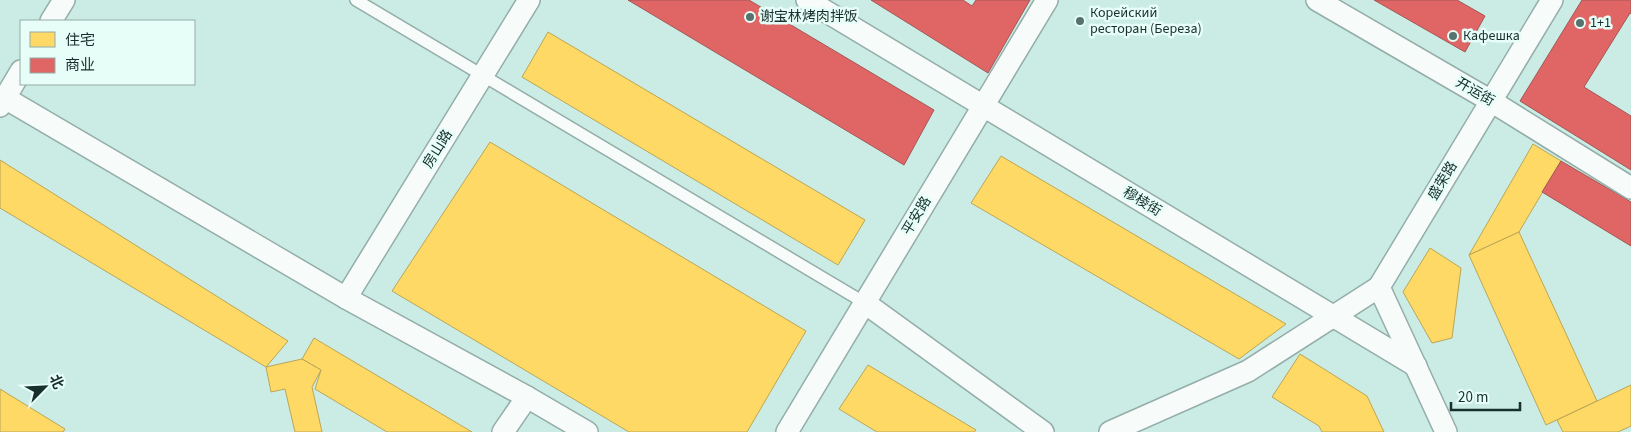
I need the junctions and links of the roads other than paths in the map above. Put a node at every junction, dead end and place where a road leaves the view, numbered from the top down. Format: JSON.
{"nodes":[{"id":1,"x":64,"y":0,"type":"edge"},
{"id":2,"x":356,"y":0,"type":"edge"},
{"id":3,"x":530,"y":0,"type":"edge"},
{"id":4,"x":807,"y":0,"type":"edge"},
{"id":5,"x":1047,"y":0,"type":"edge"},
{"id":6,"x":1317,"y":0,"type":"edge"},
{"id":7,"x":1552,"y":0,"type":"edge"},
{"id":8,"x":52,"y":20,"type":"edge"},
{"id":9,"x":20,"y":73,"type":"edge"},
{"id":10,"x":483,"y":76,"type":"junction"},
{"id":11,"x":1491,"y":101,"type":"junction"},
{"id":12,"x":3,"y":102,"type":"edge"},
{"id":13,"x":983,"y":106,"type":"junction"},
{"id":14,"x":1631,"y":188,"type":"edge"},
{"id":15,"x":1379,"y":287,"type":"junction"},
{"id":16,"x":346,"y":298,"type":"junction"},
{"id":17,"x":865,"y":303,"type":"junction"},
{"id":18,"x":1334,"y":317,"type":"junction"},
{"id":19,"x":1416,"y":366,"type":"junction"},
{"id":20,"x":527,"y":397,"type":"junction"},
{"id":21,"x":503,"y":432,"type":"edge"},
{"id":22,"x":587,"y":432,"type":"edge"},
{"id":23,"x":787,"y":432,"type":"edge"},
{"id":24,"x":1042,"y":432,"type":"edge"},
{"id":25,"x":1110,"y":432,"type":"edge"},
{"id":26,"x":1446,"y":432,"type":"edge"}],
"edges":[{"from":1,"to":8,"type":"street"},
{"from":2,"to":10,"type":"lane"},
{"from":3,"to":10,"type":"street","name":"房山路"},
{"from":4,"to":13,"type":"street","name":"穆棱街"},
{"from":5,"to":13,"type":"street","name":"平安路"},
{"from":6,"to":11,"type":"street","name":"开运街"},
{"from":7,"to":11,"type":"street","name":"盛荣路"},
{"from":9,"to":12,"type":"street"},
{"from":10,"to":16,"type":"street","name":"房山路"},
{"from":10,"to":17,"type":"lane"},
{"from":11,"to":14,"type":"street","name":"开运街"},
{"from":11,"to":15,"type":"street","name":"盛荣路"},
{"from":12,"to":16,"type":"street"},
{"from":13,"to":17,"type":"street","name":"平安路"},
{"from":13,"to":18,"type":"street","name":"穆棱街"},
{"from":15,"to":18,"type":"street"},
{"from":15,"to":19,"type":"street"},
{"from":16,"to":20,"type":"street"},
{"from":17,"to":23,"type":"street","name":"平安路"},
{"from":17,"to":24,"type":"street"},
{"from":18,"to":19,"type":"street","name":"穆棱街"},
{"from":18,"to":25,"type":"street"},
{"from":19,"to":26,"type":"street"},
{"from":20,"to":21,"type":"street"},
{"from":20,"to":22,"type":"street"}]}
